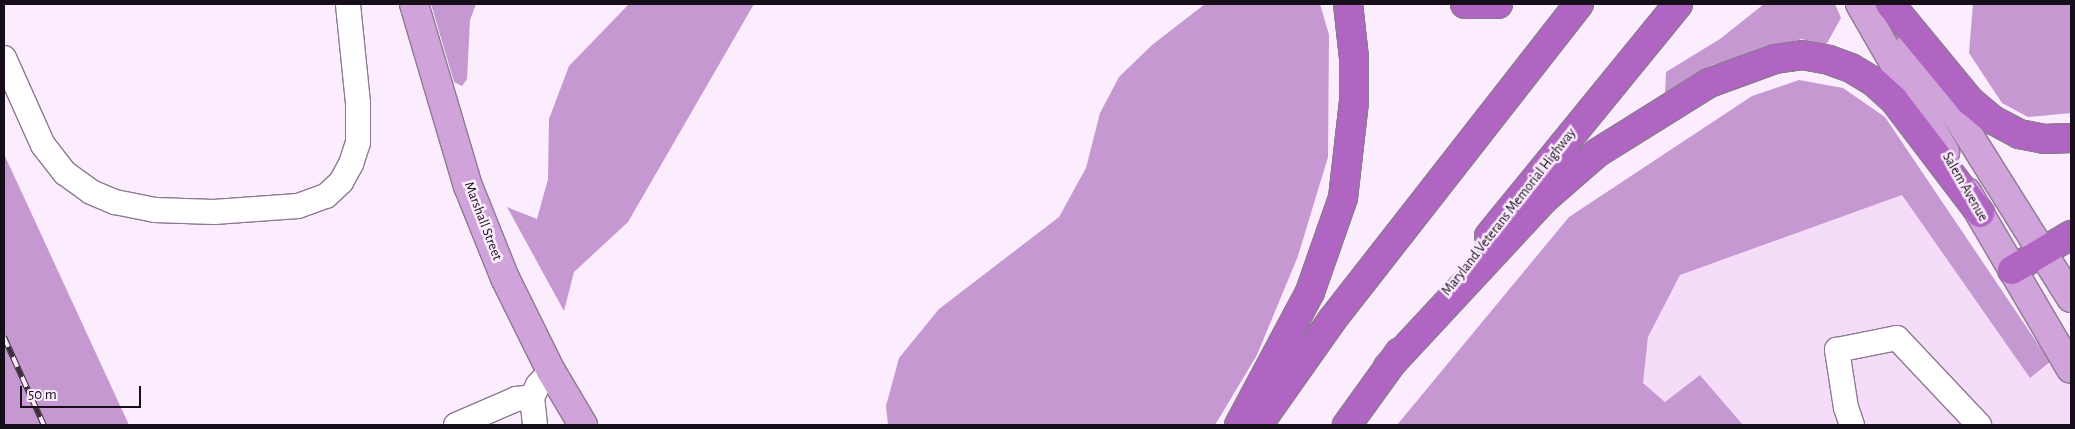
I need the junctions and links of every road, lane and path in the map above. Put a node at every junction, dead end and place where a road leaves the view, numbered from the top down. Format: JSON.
{"nodes":[{"id":1,"x":348,"y":4,"type":"edge"},
{"id":2,"x":414,"y":4,"type":"edge"},
{"id":3,"x":1348,"y":4,"type":"edge"},
{"id":4,"x":1465,"y":4,"type":"edge"},
{"id":5,"x":1498,"y":4,"type":"edge"},
{"id":6,"x":1579,"y":4,"type":"edge"},
{"id":7,"x":1678,"y":4,"type":"edge"},
{"id":8,"x":1860,"y":4,"type":"edge"},
{"id":9,"x":1889,"y":4,"type":"edge"},
{"id":10,"x":4,"y":58,"type":"edge"},
{"id":11,"x":2071,"y":138,"type":"edge"},
{"id":12,"x":1980,"y":213,"type":"junction"},
{"id":13,"x":2071,"y":235,"type":"edge"},
{"id":14,"x":2043,"y":253,"type":"junction"},
{"id":15,"x":2012,"y":270,"type":"junction"},
{"id":16,"x":2071,"y":298,"type":"edge"},
{"id":17,"x":1388,"y":368,"type":"junction"},
{"id":18,"x":2071,"y":369,"type":"edge"},
{"id":19,"x":552,"y":371,"type":"junction"},
{"id":20,"x":532,"y":397,"type":"junction"},
{"id":21,"x":456,"y":425,"type":"edge"},
{"id":22,"x":535,"y":425,"type":"edge"},
{"id":23,"x":583,"y":425,"type":"edge"},
{"id":24,"x":1239,"y":425,"type":"edge"},
{"id":25,"x":1258,"y":425,"type":"edge"},
{"id":26,"x":1347,"y":425,"type":"edge"},
{"id":27,"x":1852,"y":425,"type":"edge"},
{"id":28,"x":1979,"y":425,"type":"edge"}],
"edges":[{"from":1,"to":10,"type":"lane"},
{"from":2,"to":19,"type":"main road","name":"Marshall Street"},
{"from":3,"to":24,"type":"highway"},
{"from":4,"to":5,"type":"highway"},
{"from":6,"to":25,"type":"highway"},
{"from":7,"to":17,"type":"highway","name":"Maryland Veterans Memorial Highway"},
{"from":8,"to":12,"type":"main road","name":"Salem Avenue"},
{"from":9,"to":11,"type":"highway"},
{"from":9,"to":14,"type":"main road","name":"Salem Avenue"},
{"from":12,"to":15,"type":"main road","name":"Salem Avenue"},
{"from":12,"to":17,"type":"highway"},
{"from":13,"to":14,"type":"highway"},
{"from":14,"to":15,"type":"highway"},
{"from":14,"to":16,"type":"main road","name":"Salem Avenue"},
{"from":15,"to":18,"type":"main road","name":"Salem Avenue"},
{"from":17,"to":26,"type":"highway","name":"Maryland Veterans Memorial Highway"},
{"from":19,"to":20,"type":"lane"},
{"from":19,"to":23,"type":"main road","name":"Marshall Street"},
{"from":20,"to":21,"type":"lane"},
{"from":20,"to":22,"type":"lane"},
{"from":27,"to":28,"type":"lane"}]}
